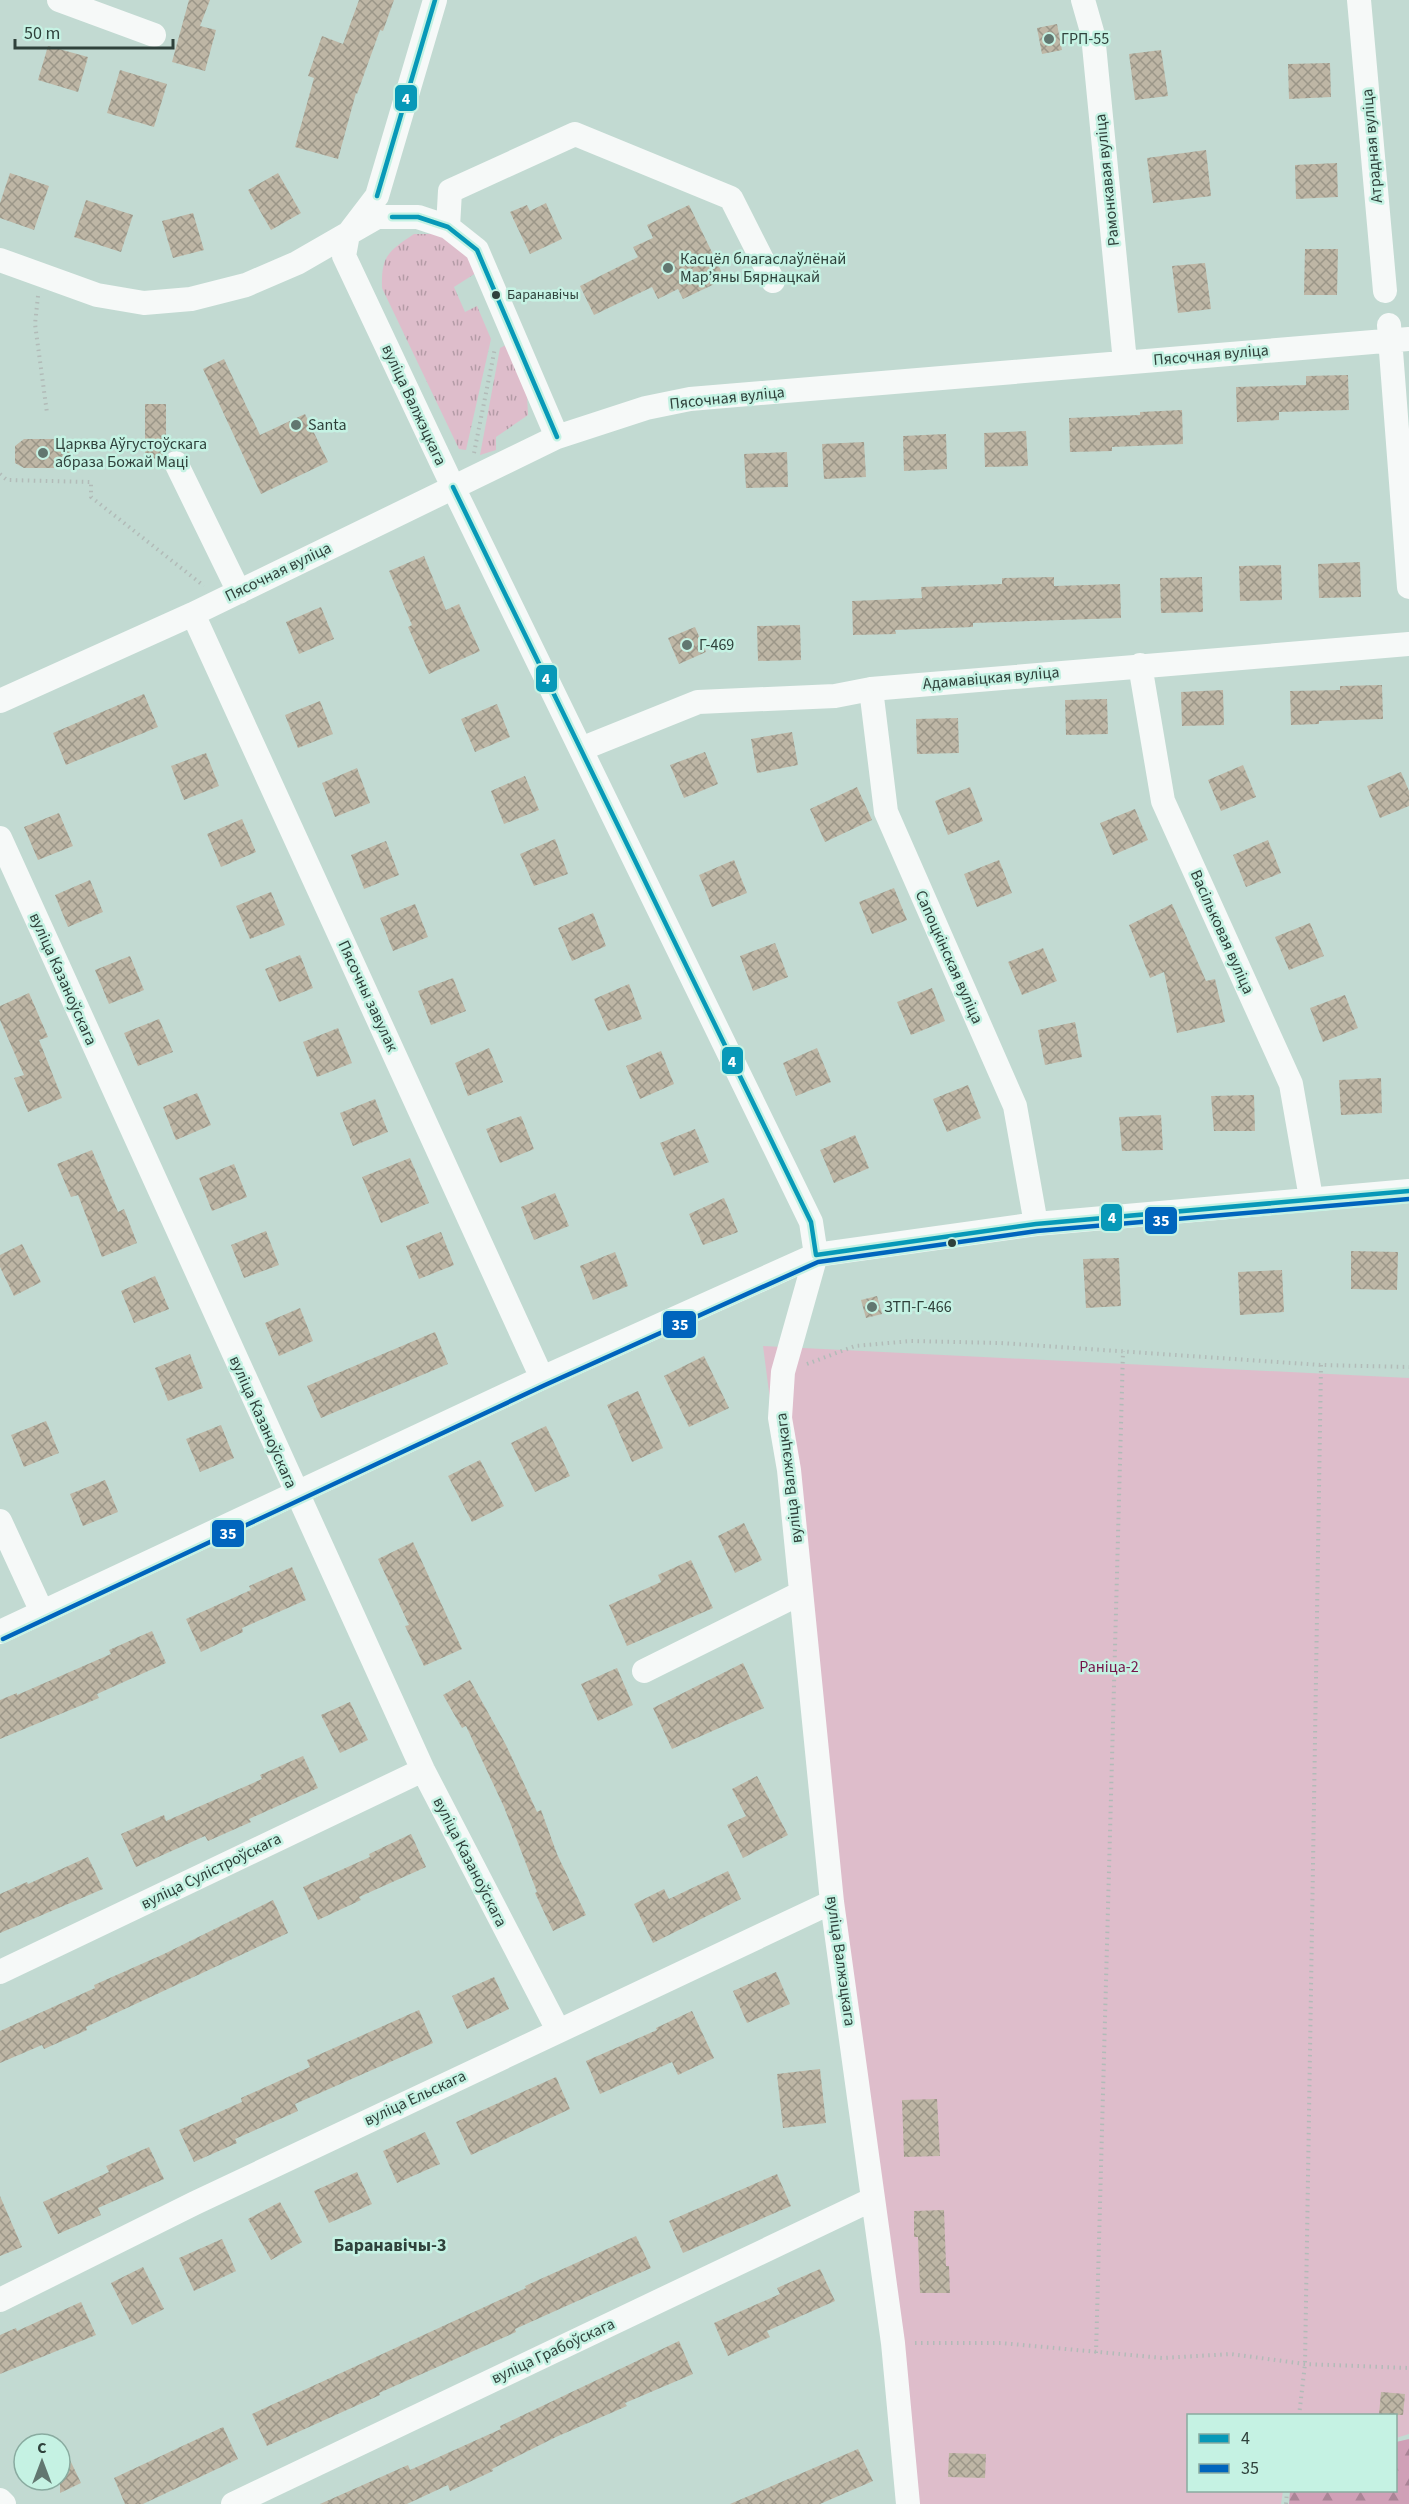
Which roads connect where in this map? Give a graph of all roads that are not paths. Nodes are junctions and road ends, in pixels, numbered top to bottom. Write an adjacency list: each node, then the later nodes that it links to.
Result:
1 (59, 0): 5 (street)
2 (435, 0): 6 (street)
3 (1083, 0): 14 (street, Рамонкавая вуліца)
4 (1359, 0): 12 (street, Атрадная вуліца)
5 (154, 35)
6 (377, 196): 7 (street); 9 (street)
7 (392, 217): 8 (street); 9 (street)
8 (448, 227): 11 (street); 15 (street)
9 (348, 234): 10 (street); 17 (street, вуліца Валжэцкага)
10 (0, 260)
11 (773, 281)
12 (1385, 291)
13 (1396, 335): 14 (street, Пясочная вуліца); 18 (street)
14 (1125, 362): 15 (street, Пясочная вуліца)
15 (557, 437): 17 (street, Пясочная вуліца)
16 (176, 463): 19 (street)
17 (461, 483): 19 (street, Пясочная вуліца); 25 (street, вуліца Валжэцкага)
18 (1409, 587)
19 (230, 596): 20 (street, Пясочная вуліца)
20 (193, 614): 24 (street, Пясочная вуліца); 31 (street, Пясочны завулак)
21 (1409, 644): 22 (street, Адамавіцкая вуліца)
22 (1140, 665): 23 (street, Адамавіцкая вуліца); 28 (street, Васільковая вуліца)
23 (871, 689): 25 (street, Адамавіцкая вуліца); 29 (street, Сапоцкінская вуліца)
24 (0, 701)
25 (581, 749): 30 (street, вуліца Валжэцкага)
26 (0, 838): 32 (street, вуліца Казаноўскага)
27 (1409, 1191): 28 (street)
28 (1311, 1198): 29 (street)
29 (1036, 1224): 30 (street)
30 (816, 1255): 31 (street); 34 (street, вуліца Валжэцкага)
31 (543, 1378): 32 (street)
32 (295, 1493): 35 (street); 38 (street, вуліца Казаноўскага)
33 (0, 1521): 35 (street)
34 (801, 1593): 37 (street); 39 (street, вуліца Валжэцкага)
35 (42, 1612): 36 (street)
36 (0, 1632)
37 (644, 1671)
38 (423, 1770): 40 (street, вуліца Сулістроўскага); 41 (street, вуліца Казаноўскага)
39 (832, 1902): 41 (street, вуліца Ельскага); 42 (street, вуліца Валжэцкага)
40 (0, 1972)
41 (558, 2030): 43 (street, вуліца Ельскага)
42 (873, 2199): 46 (street, вуліца Грабоўскага); 47 (street, вуліца Валжэцкага)
43 (0, 2300)
44 (0, 2500): 45 (street)
45 (4, 2504)
46 (233, 2504)
47 (908, 2504)

